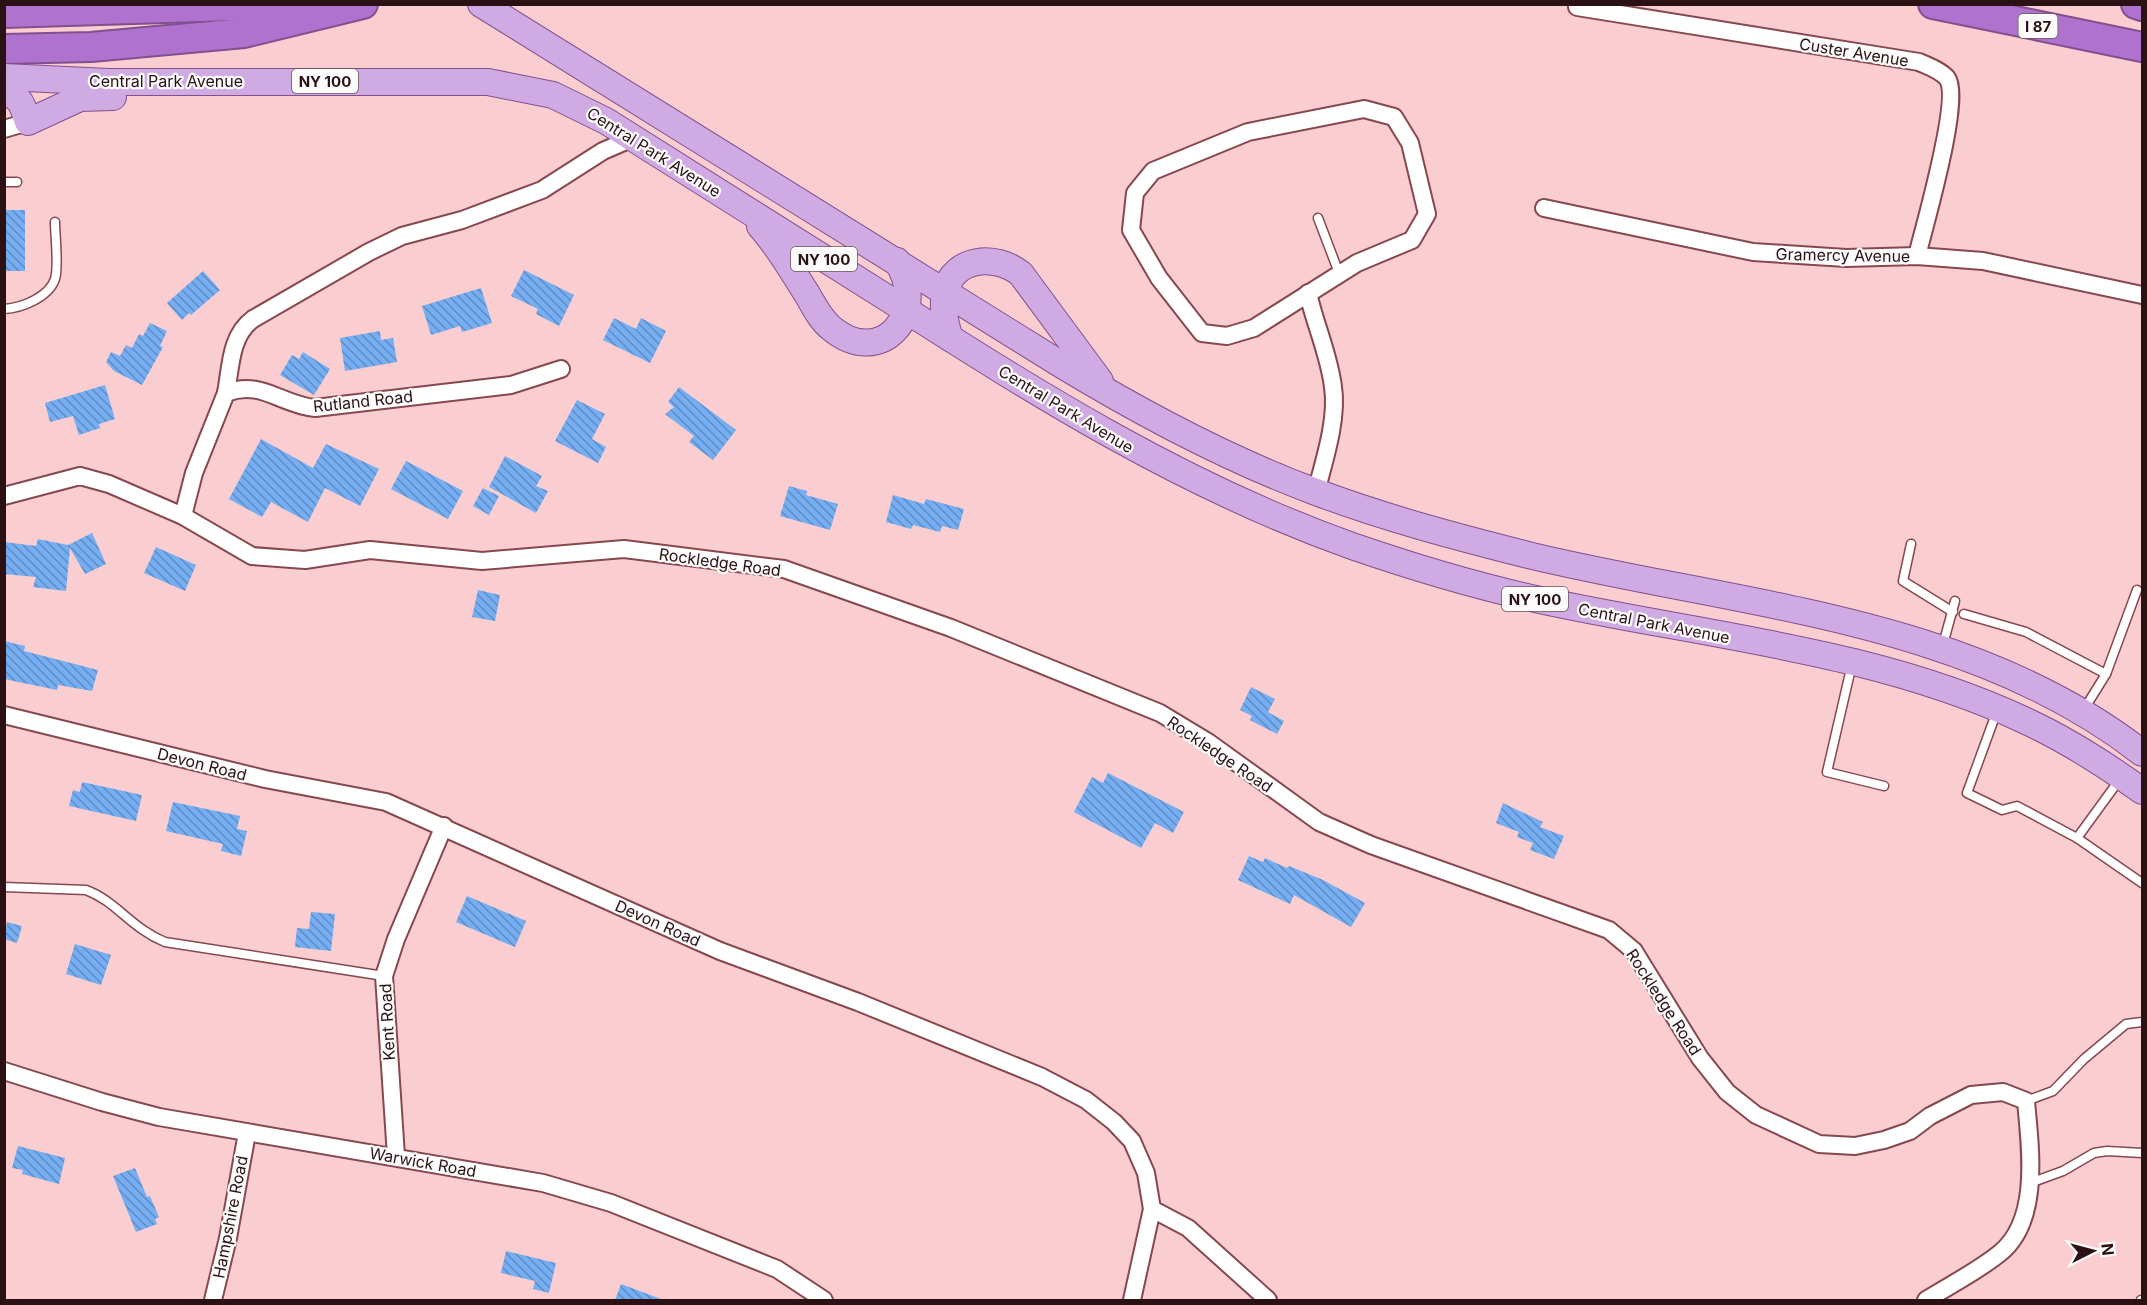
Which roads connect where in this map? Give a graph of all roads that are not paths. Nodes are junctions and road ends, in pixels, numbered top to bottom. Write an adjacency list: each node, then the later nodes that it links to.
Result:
1 (299, 4): 8 (highway)
2 (363, 4): 10 (highway)
3 (481, 4): 23 (main road, Central Park Avenue / NY 100)
4 (1933, 4): 9 (highway, I 87)
5 (2136, 4): 6 (highway)
6 (2142, 6)
7 (1577, 7): 22 (street, Custer Avenue)
8 (4, 13)
9 (2142, 47)
10 (4, 49)
11 (4, 77): 12 (main road, Central Park Avenue / NY 100)
12 (268, 81): 14 (main road); 15 (main road, Central Park Avenue / NY 100)
13 (4, 93): 14 (main road)
14 (16, 125)
15 (633, 138): 18 (main road, Central Park Avenue / NY 100); 32 (street)
16 (4, 182): 17 (lane)
17 (17, 182)
18 (741, 206): 29 (main road, Central Park Avenue / NY 100); 29 (main road)
19 (1544, 208): 22 (street, Gramercy Avenue)
20 (1318, 218): 24 (lane)
21 (55, 222): 28 (lane)
22 (1917, 256): 27 (street, Gramercy Avenue)
23 (897, 261): 25 (main road, Central Park Avenue / NY 100); 29 (main road)
24 (1339, 273): 26 (street); 26 (street)
25 (945, 291): 30 (main road); 33 (main road, Central Park Avenue / NY 100); 33 (main road)
26 (1308, 292): 34 (street)
27 (2142, 295)
28 (4, 309)
29 (907, 311): 30 (main road, Central Park Avenue / NY 100)
30 (950, 338): 43 (main road, Central Park Avenue / NY 100)
31 (561, 369): 32 (street, Rutland Road)
32 (226, 393): 36 (street)
33 (1112, 395): 34 (main road, Central Park Avenue / NY 100)
34 (1316, 492): 42 (main road, Central Park Avenue / NY 100)
35 (4, 496): 36 (street, Rockledge Road)
36 (183, 516): 61 (street, Rockledge Road)
37 (1911, 544): 40 (lane)
38 (2137, 591): 44 (lane)
39 (1955, 601): 40 (lane)
40 (1953, 612): 42 (lane)
41 (1964, 614): 44 (lane)
42 (1941, 651): 46 (main road, Central Park Avenue / NY 100)
43 (1852, 663): 45 (main road, Central Park Avenue / NY 100); 52 (lane)
44 (2106, 674): 46 (lane)
45 (1998, 708): 51 (main road, Central Park Avenue / NY 100); 55 (lane)
46 (2083, 711): 48 (main road, Central Park Avenue / NY 100)
47 (4, 715): 54 (street, Devon Road)
48 (2105, 724): 49 (main road); 50 (main road, Central Park Avenue / NY 100)
49 (2142, 742)
50 (2142, 753)
51 (2122, 777): 53 (main road, Central Park Avenue / NY 100); 55 (lane)
52 (1884, 786)
53 (2142, 791)
54 (444, 826): 58 (street, Kent Road); 66 (street, Devon Road)
55 (2077, 838): 56 (lane)
56 (2142, 883)
57 (4, 887): 58 (lane)
58 (384, 976): 64 (street, Kent Road)
59 (2142, 1022): 61 (lane)
60 (4, 1071): 62 (street, Warwick Road)
61 (2026, 1101): 65 (street)
62 (247, 1133): 64 (street, Warwick Road); 69 (street, Hampshire Road)
63 (2142, 1153): 65 (lane)
64 (396, 1156): 67 (street, Warwick Road)
65 (2030, 1183): 72 (street)
66 (1152, 1209): 68 (street); 71 (street, Devon Road)
67 (807, 1294): 70 (street, Warwick Road)
68 (1263, 1298)
69 (213, 1300)
70 (824, 1300)
71 (1132, 1300)
72 (1926, 1300)

